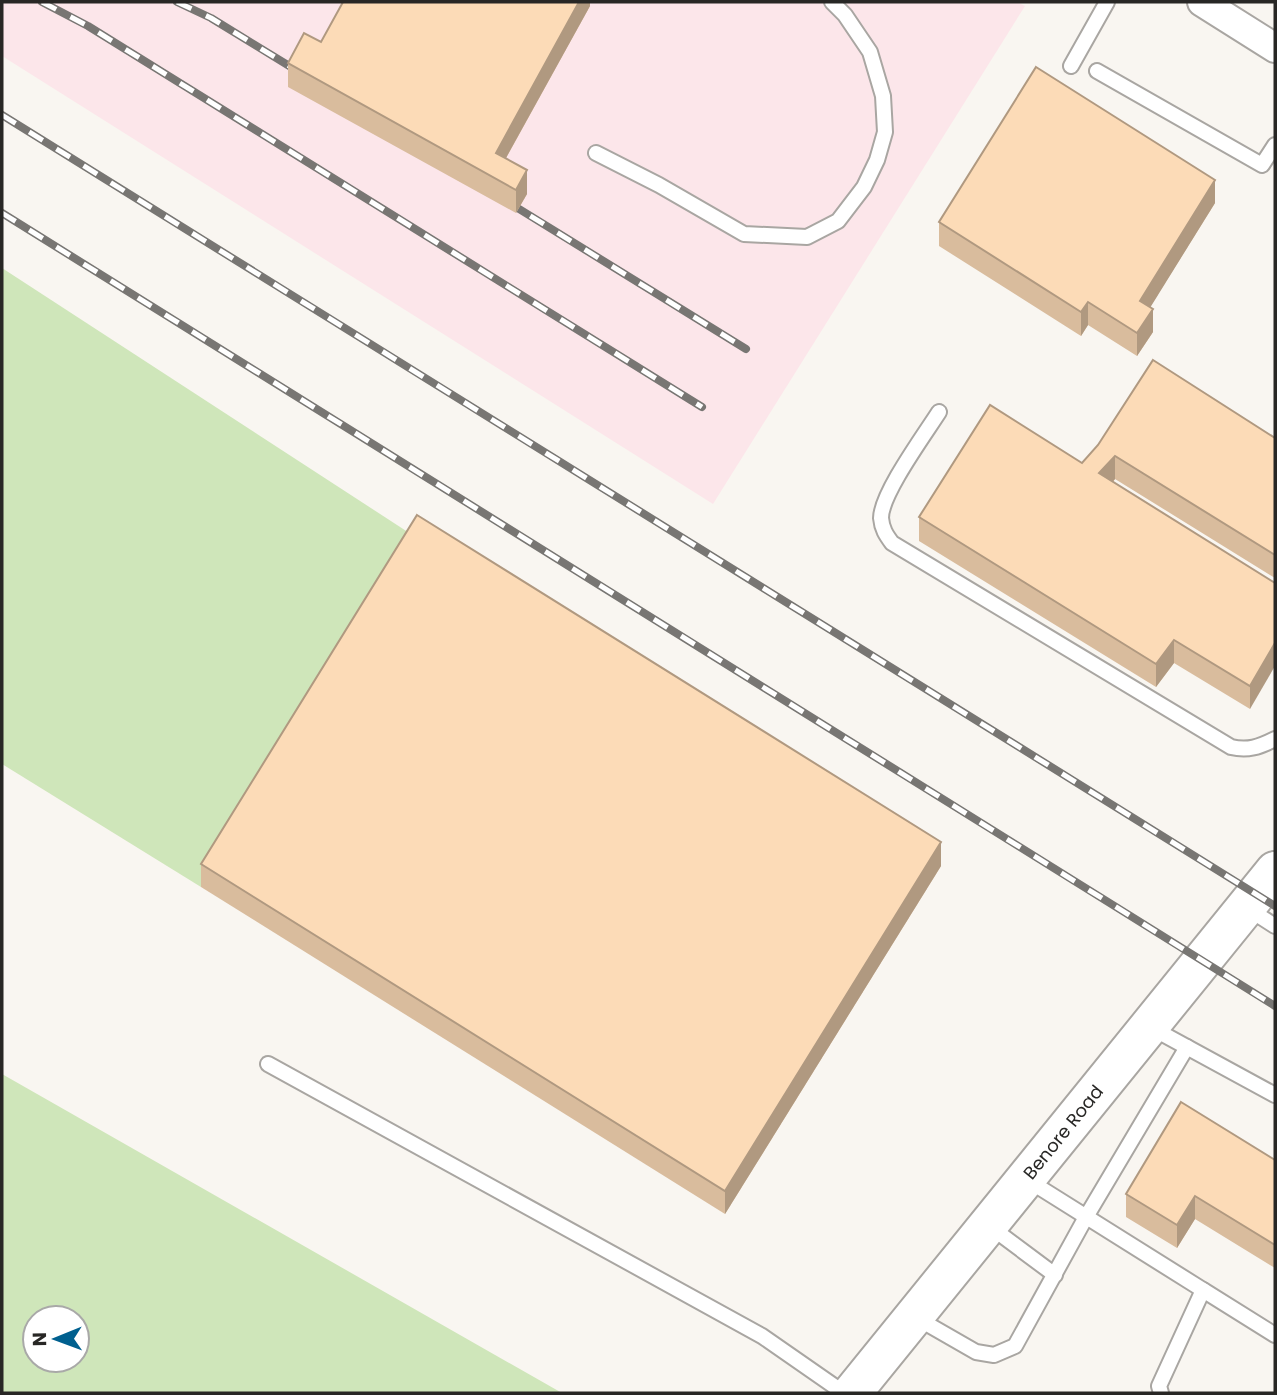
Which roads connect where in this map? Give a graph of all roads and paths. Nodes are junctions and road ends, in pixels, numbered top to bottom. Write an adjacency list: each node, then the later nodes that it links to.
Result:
1 (832, 2): 8 (lane)
2 (1107, 2): 5 (lane)
3 (1202, 2): 4 (street)
4 (1275, 48)
5 (1071, 66)
6 (1097, 71): 7 (lane)
7 (1275, 145)
8 (596, 153)
9 (939, 411): 10 (lane)
10 (1275, 739)
11 (1275, 871): 12 (street, Benore Road)
12 (1260, 916): 13 (street, Benore Road)
13 (1148, 1026): 14 (lane); 17 (street, Benore Road)
14 (1187, 1047): 16 (lane); 18 (lane)
15 (268, 1064): 24 (lane)
16 (1275, 1095)
17 (1026, 1179): 18 (lane); 19 (street, Benore Road)
18 (1086, 1217): 20 (lane); 21 (lane)
19 (988, 1225): 20 (lane); 22 (street, Benore Road)
20 (1055, 1275): 22 (lane)
21 (1203, 1290): 23 (lane); 26 (lane)
22 (914, 1316): 25 (street, Benore Road)
23 (1275, 1335)
24 (844, 1393)
25 (852, 1393)
26 (1161, 1393)

